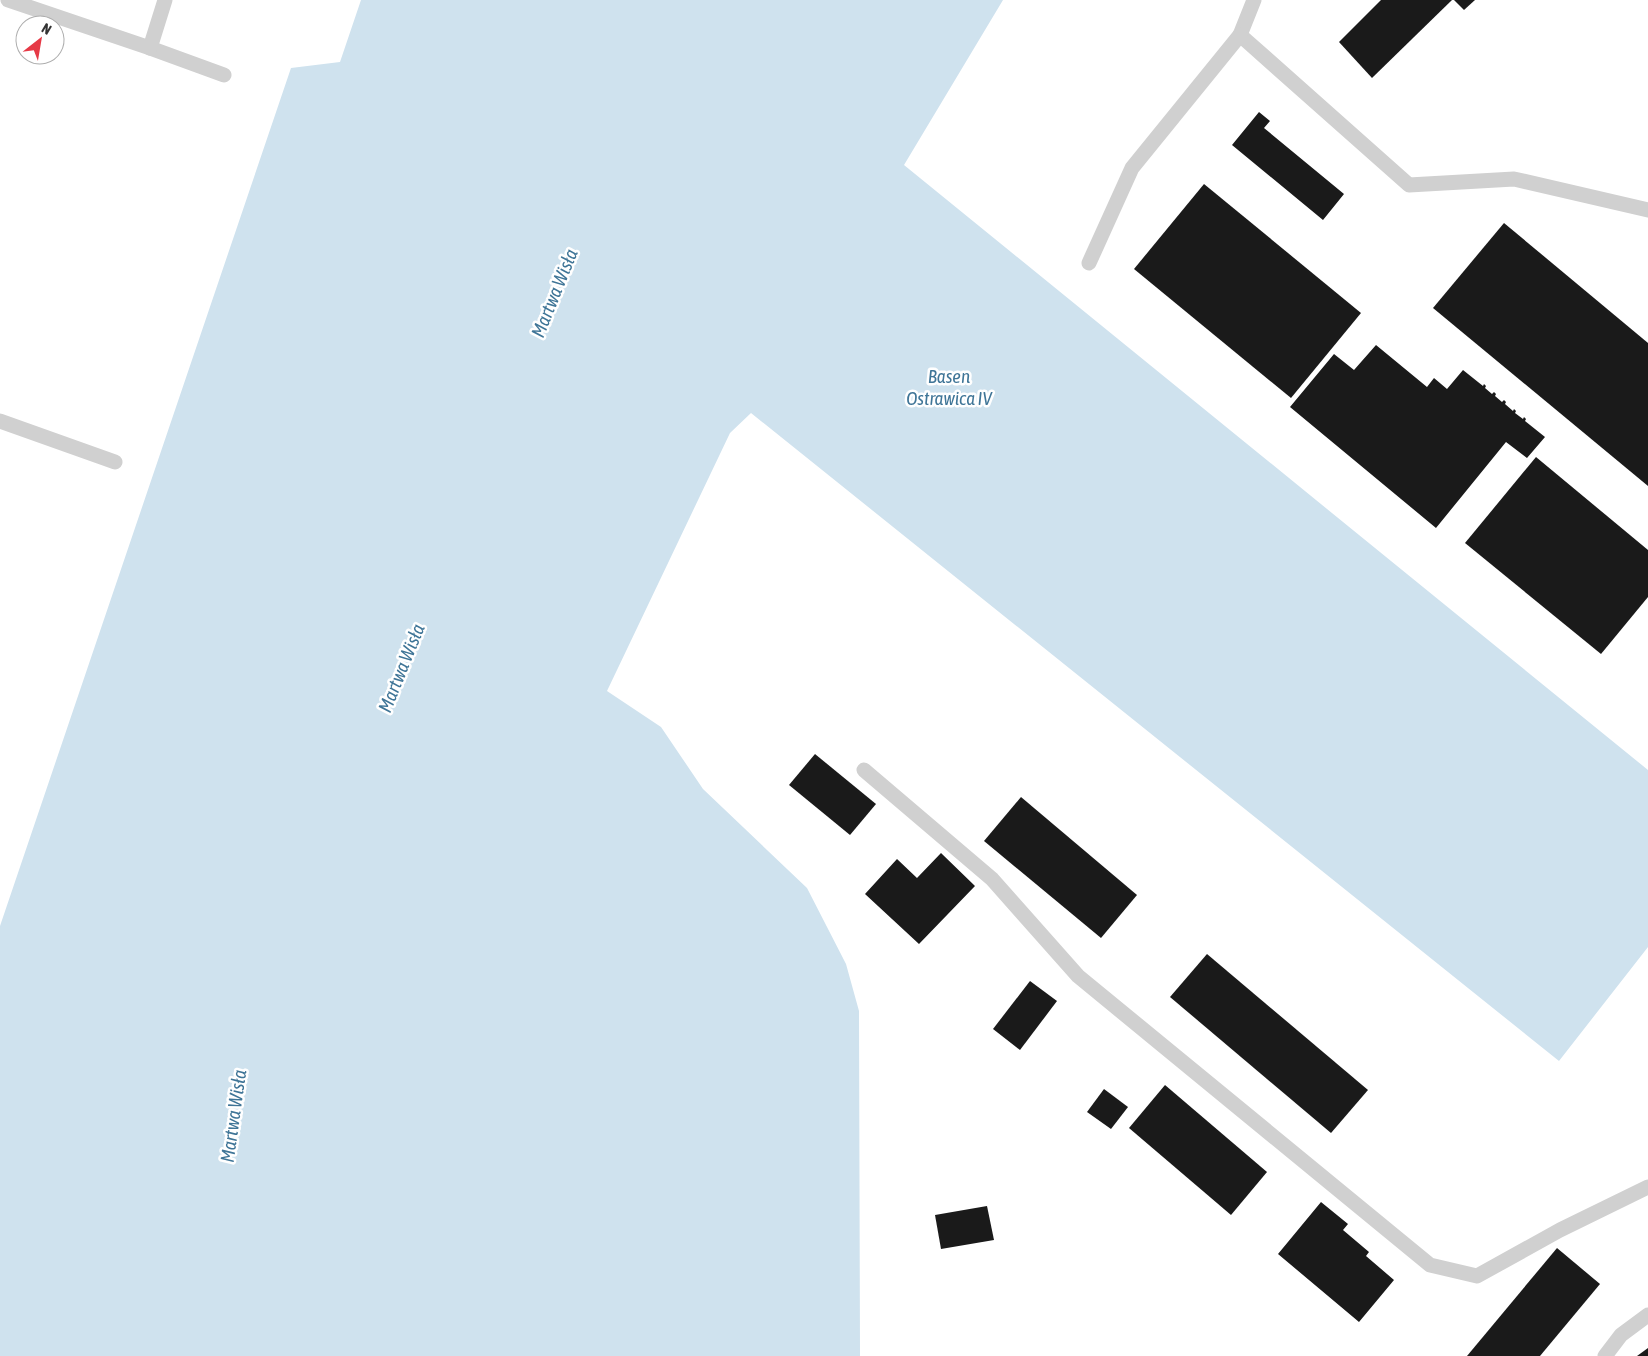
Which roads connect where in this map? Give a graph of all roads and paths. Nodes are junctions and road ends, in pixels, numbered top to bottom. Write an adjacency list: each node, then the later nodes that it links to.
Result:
1 (8, 0): 5 (lane)
2 (166, 0): 5 (lane)
3 (1254, 0): 4 (lane)
4 (1240, 35): 7 (lane); 8 (lane)
5 (150, 48): 6 (lane)
6 (224, 74)
7 (1648, 210)
8 (1089, 263)
9 (0, 421): 10 (lane)
10 (115, 462)
11 (864, 770): 12 (lane)
12 (1648, 1187)
13 (1648, 1315): 14 (lane)
14 (1604, 1356)

